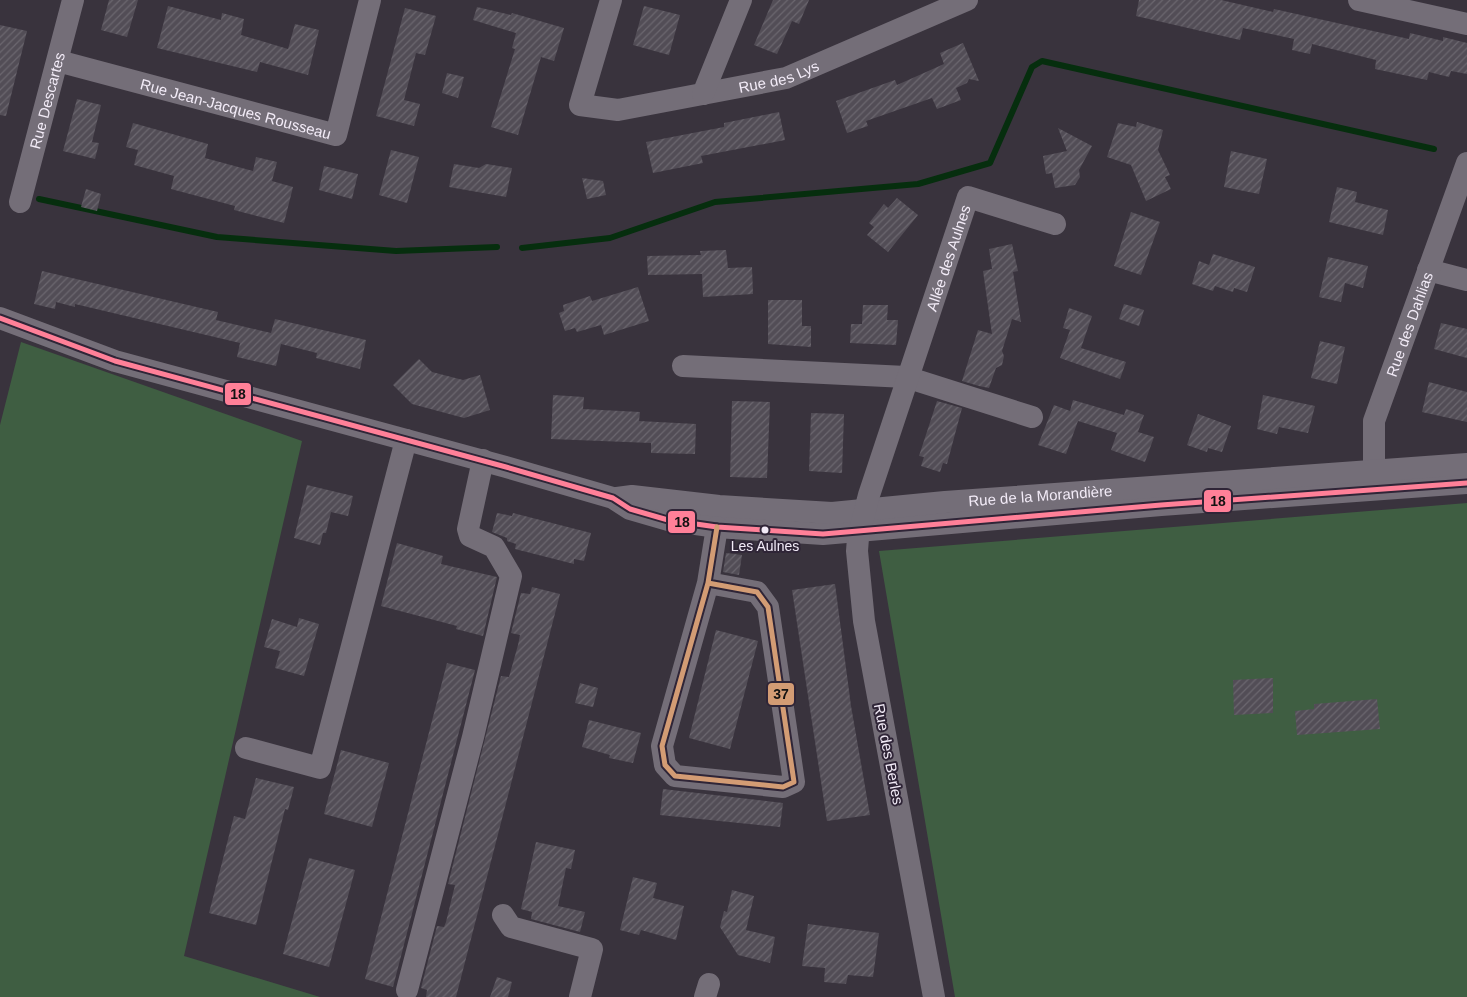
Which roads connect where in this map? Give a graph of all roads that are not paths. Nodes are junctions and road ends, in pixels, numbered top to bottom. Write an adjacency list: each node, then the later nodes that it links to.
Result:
1 (74, 0): 8 (street, Rue Descartes)
2 (370, 0): 8 (street, Rue Jean-Jacques Rousseau)
3 (611, 0): 9 (street, Rue des Lys)
4 (741, 0): 9 (street)
5 (967, 0): 9 (street, Rue des Lys)
6 (1359, 0): 7 (street)
7 (1467, 24)
8 (58, 61): 11 (street, Rue Descartes)
9 (703, 94)
10 (1467, 163): 13 (street, Rue des Dahlias)
11 (20, 202)
12 (1055, 224): 17 (street, Allée des Aulnes)
13 (1428, 270): 14 (street); 22 (street, Rue des Dahlias)
14 (1467, 280)
15 (0, 318): 19 (street, Rue de la Morandière)
16 (683, 366): 17 (street)
17 (906, 377): 18 (street); 25 (street, Allée des Aulnes)
18 (1032, 417)
19 (406, 440): 20 (street, Rue de la Morandière); 28 (street)
20 (483, 460): 24 (street, Rue de la Morandière); 30 (street)
21 (1467, 464): 22 (street, Rue de la Morandière)
22 (1373, 480): 23 (street, Rue de la Morandière); 25 (street, Rue de la Morandière)
23 (1467, 483)
24 (613, 498): 25 (street, Rue de la Morandière); 26 (street, Rue de la Morandière)
25 (862, 520): 26 (street, Rue de la Morandière); 32 (street, Rue des Berles)
26 (717, 527): 27 (street)
27 (708, 583): 27 (street)
28 (246, 748)
29 (503, 915): 31 (street)
30 (407, 990)
31 (580, 997)
32 (934, 997)

